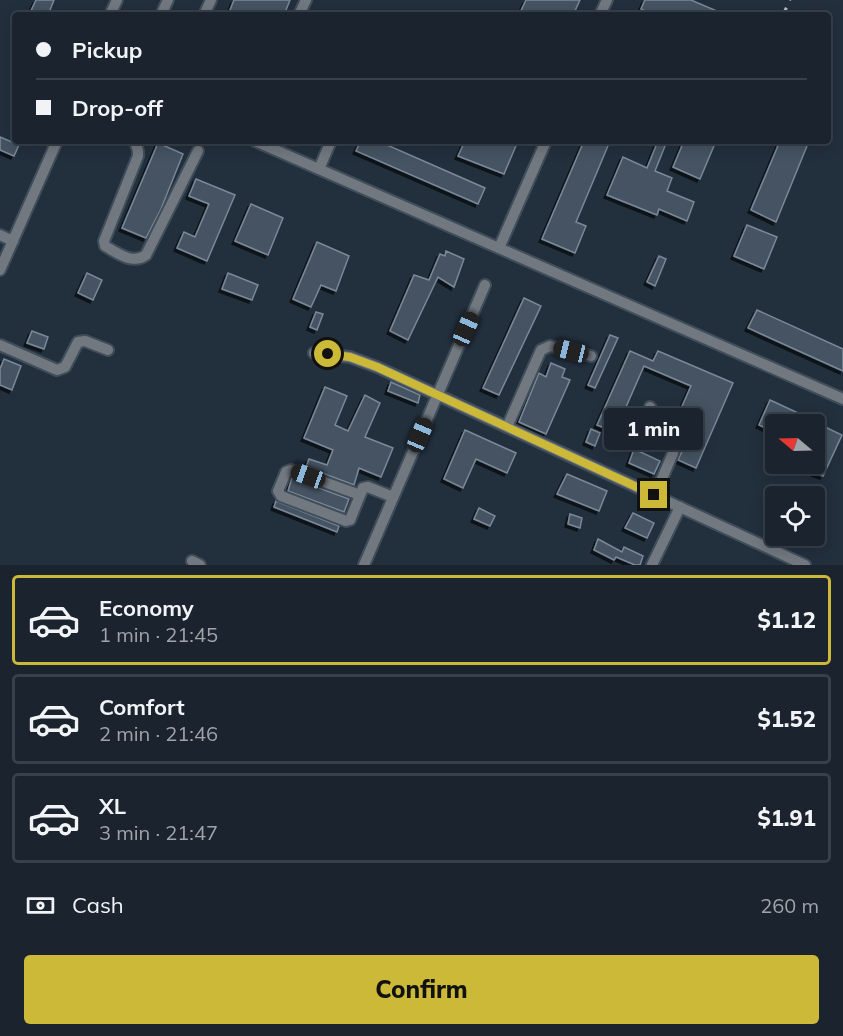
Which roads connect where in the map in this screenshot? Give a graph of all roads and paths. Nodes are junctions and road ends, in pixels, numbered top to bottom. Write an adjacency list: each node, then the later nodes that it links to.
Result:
1 (56, 144): 9 (street)
2 (136, 144): 6 (street)
3 (262, 144): 7 (street)
4 (330, 144): 7 (street)
5 (545, 144): 10 (street)
6 (198, 151)
7 (319, 169): 10 (street)
8 (0, 235): 9 (street)
9 (13, 241): 11 (street)
10 (499, 248): 18 (street)
11 (0, 270)
12 (486, 285): 17 (street)
13 (0, 345): 14 (street)
14 (108, 350)
15 (314, 353): 17 (street)
16 (591, 356): 20 (street)
17 (437, 394): 20 (street); 23 (street)
18 (843, 399)
19 (650, 407): 22 (street)
20 (507, 426): 22 (street)
21 (360, 495): 21 (street); 23 (street)
22 (654, 495): 24 (street)
23 (393, 497): 25 (street)
24 (680, 507): 26 (street); 27 (street)
25 (364, 565)
26 (652, 565)
27 (805, 565)

